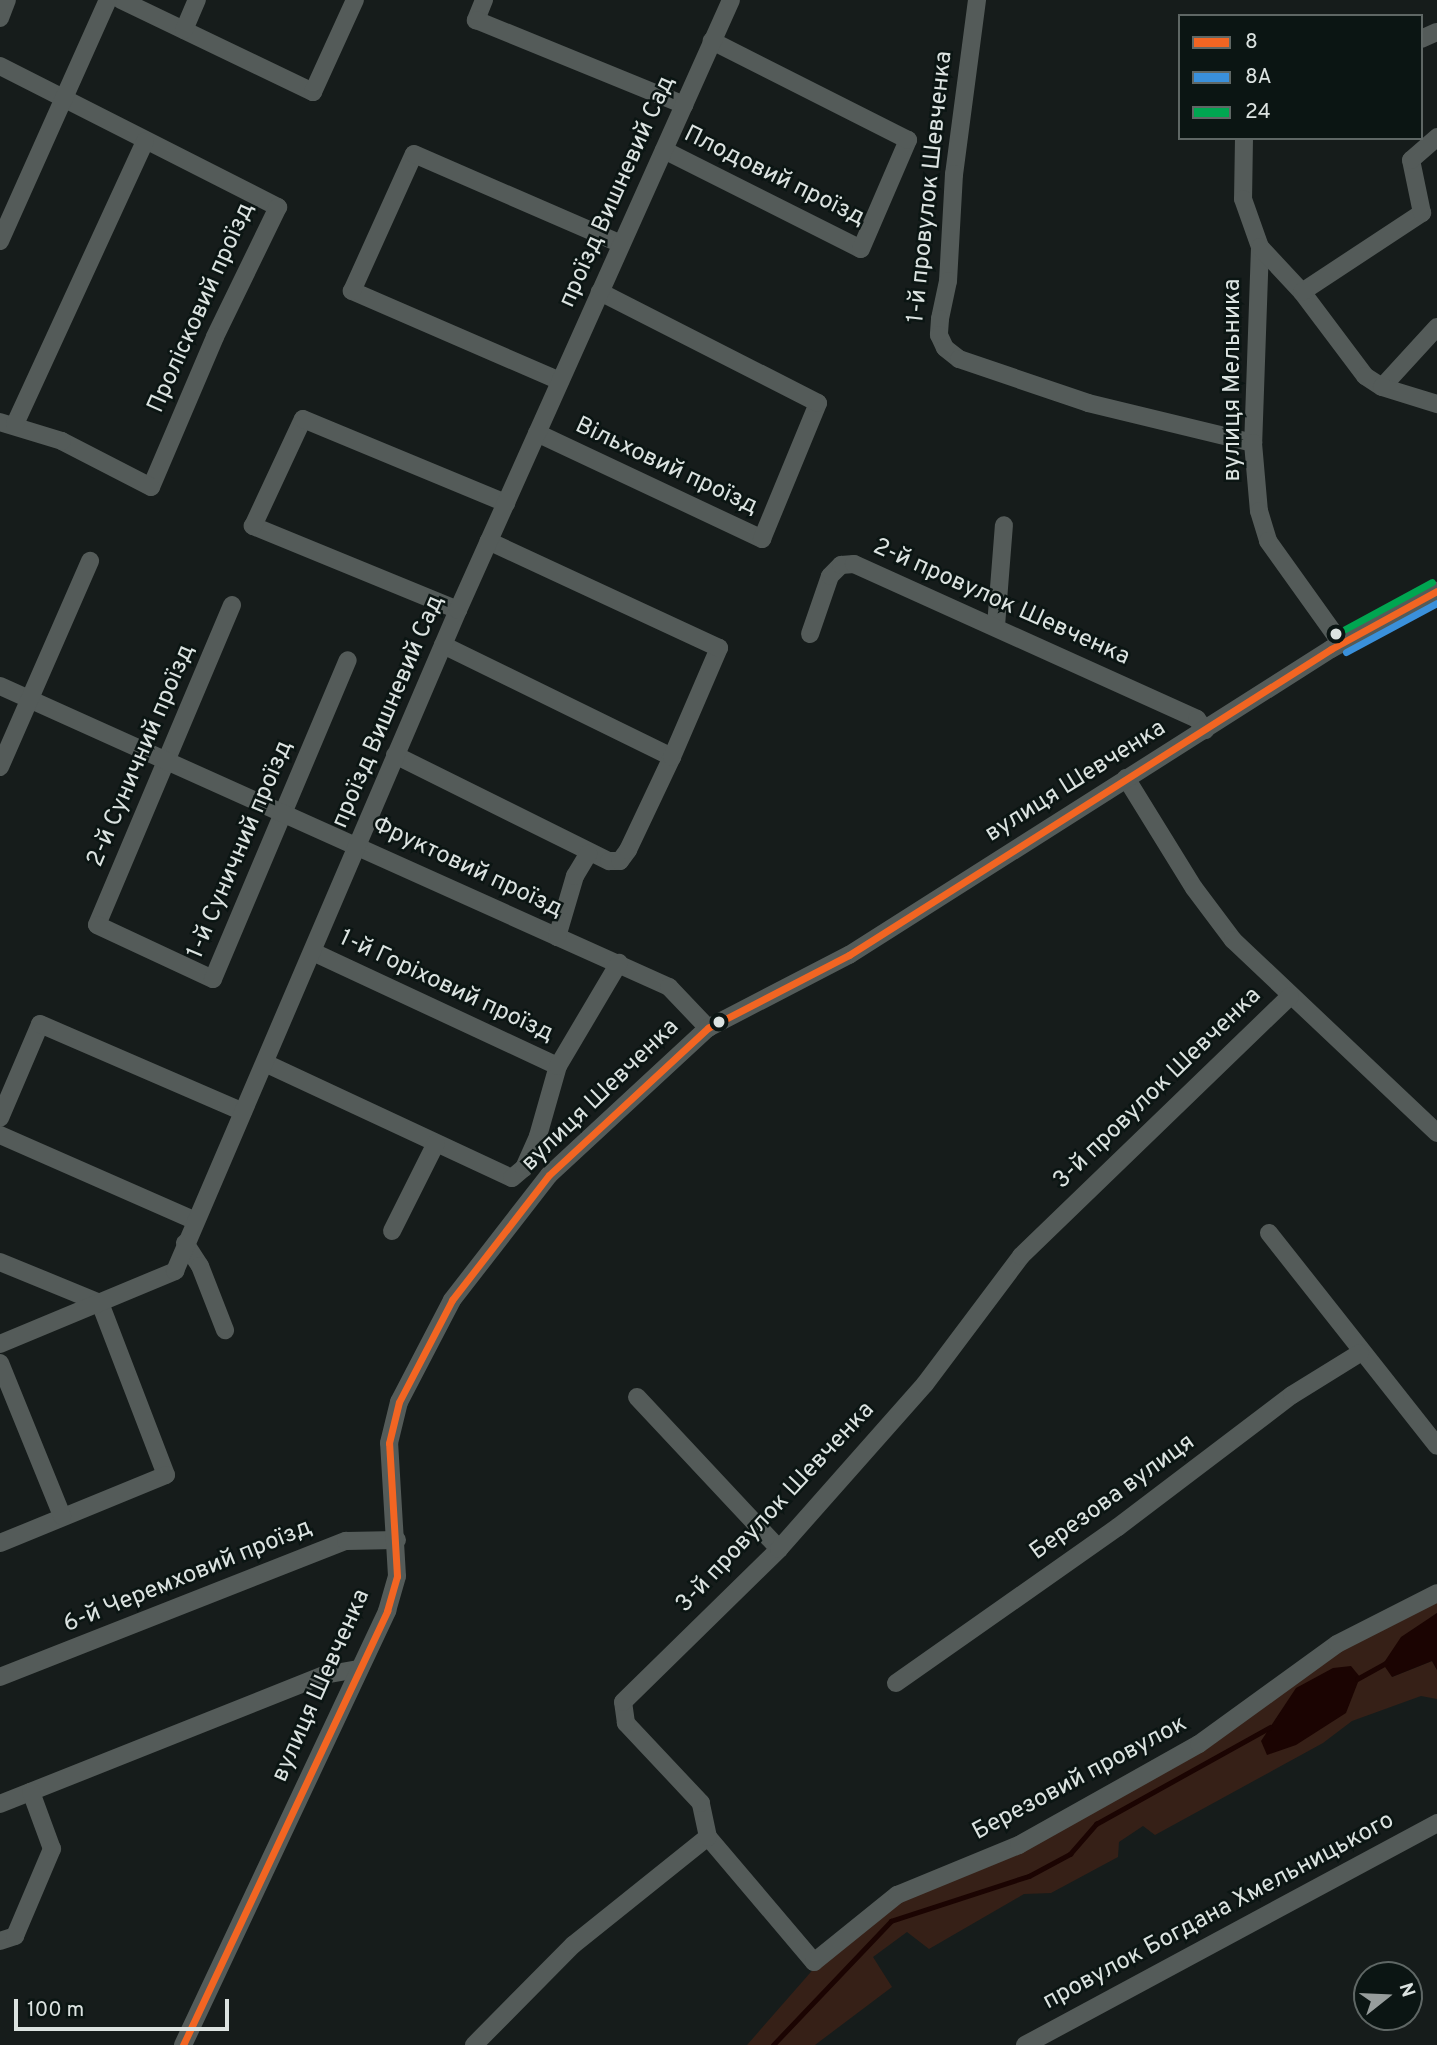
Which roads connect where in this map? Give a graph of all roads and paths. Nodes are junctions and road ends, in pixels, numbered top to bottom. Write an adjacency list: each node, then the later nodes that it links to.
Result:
1 (7, 0): 9 (street)
2 (108, 0): 13 (street)
3 (121, 0): 10 (street)
4 (197, 0): 10 (street)
5 (355, 0): 10 (street)
6 (484, 0): 14 (street)
7 (730, 0): 11 (street, проїзд Вишневий Сад)
8 (977, 0): 30 (street, 1-й провулок Шевченка)
9 (0, 18)
10 (184, 30)
11 (712, 41): 14 (street, проїзд Вишневий Сад); 18 (street, Плодовий проїзд)
12 (0, 66): 13 (street, Пролісковий проїзд)
13 (64, 101): 17 (street, Пролісковий проїзд); 19 (street)
14 (684, 105): 18 (street, проїзд Вишневий Сад)
15 (1437, 137): 23 (street)
16 (1244, 140): 21 (street, вулиця Мельника)
17 (145, 141): 28 (street); 28 (street, Пролісковий проїзд)
18 (664, 150): 20 (street, проїзд Вишневий Сад)
19 (0, 241)
20 (621, 244): 22 (street, проїзд Вишневий Сад); 25 (street)
21 (1260, 247): 23 (street); 30 (street, вулиця Мельника)
22 (600, 292): 25 (street, проїзд Вишневий Сад); 29 (street, Вільховий проїзд)
23 (1302, 292): 26 (street)
24 (1437, 327): 26 (street)
25 (560, 382): 29 (street, проїзд Вишневий Сад)
26 (1382, 387): 27 (street)
27 (1437, 404)
28 (8, 423)
29 (537, 433): 31 (street, проїзд Вишневий Сад)
30 (1253, 443): 40 (street, вулиця Мельника)
31 (506, 503): 33 (street, проїзд Вишневий Сад); 37 (street)
32 (1004, 525): 38 (street)
33 (489, 541): 37 (street, проїзд Вишневий Сад); 47 (street)
34 (90, 561): 44 (street)
35 (1437, 591): 40 (street, вулиця Шевченка)
36 (232, 605): 48 (street, 2-й Суничний проїзд)
37 (458, 610): 41 (street, проїзд Вишневий Сад)
38 (996, 626): 39 (street, 2-й провулок Шевченка); 45 (street, 2-й провулок Шевченка)
39 (810, 634)
40 (1341, 643): 45 (street, вулиця Шевченка)
41 (443, 645): 46 (street, проїзд Вишневий Сад); 47 (street)
42 (348, 660): 51 (street, 1-й Суничний проїзд)
43 (0, 686): 44 (street, Фруктовий проїзд)
44 (31, 700): 48 (street, Фруктовий проїзд); 49 (street)
45 (1205, 730): 50 (street, вулиця Шевченка)
46 (395, 755): 52 (street, проїзд Вишневий Сад); 53 (street)
47 (672, 757): 53 (street)
48 (169, 761): 51 (street, Фруктовий проїзд); 54 (street, 2-й Суничний проїзд)
49 (0, 767)
50 (1126, 778): 58 (street); 59 (street, вулиця Шевченка)
51 (283, 812): 52 (street, Фруктовий проїзд); 54 (street, 1-й Суничний проїзд)
52 (360, 844): 55 (street, Фруктовий проїзд); 56 (street, проїзд Вишневий Сад)
53 (588, 854): 55 (street)
54 (97, 925)
55 (557, 937): 57 (street, Фруктовий проїзд)
56 (313, 952): 60 (street, проїзд Вишневий Сад); 61 (street, 1-й Горіховий проїзд)
57 (619, 963): 59 (street, Фруктовий проїзд); 61 (street)
58 (1290, 996): 64 (street); 82 (street, 3-й провулок Шевченка)
59 (708, 1028): 80 (street, вулиця Шевченка)
60 (265, 1063): 62 (street, проїзд Вишневий Сад); 66 (street)
61 (558, 1066): 66 (street)
62 (243, 1112): 63 (street); 67 (street, проїзд Вишневий Сад)
63 (0, 1118)
64 (1437, 1133)
65 (0, 1135): 67 (street)
66 (436, 1143): 68 (street)
67 (194, 1220): 70 (street, проїзд Вишневий Сад)
68 (392, 1231)
69 (1269, 1233): 75 (street)
70 (185, 1243): 72 (street, проїзд Вишневий Сад); 73 (street)
71 (0, 1262): 72 (street)
72 (100, 1303): 74 (street, проїзд Вишневий Сад); 79 (street)
73 (225, 1330)
74 (0, 1344)
75 (1360, 1353): 78 (street); 86 (street, Березова вулиця)
76 (0, 1363): 79 (street)
77 (637, 1397): 82 (street)
78 (1437, 1446)
79 (62, 1516): 81 (street)
80 (397, 1540): 84 (street, вулиця Шевченка); 85 (street, 6-й Черемховий проїзд)
81 (0, 1543)
82 (779, 1549): 90 (street, 3-й провулок Шевченка)
83 (1437, 1593): 90 (street, Березовий провулок)
84 (359, 1669): 87 (street); 92 (street, вулиця Шевченка)
85 (0, 1677)
86 (896, 1683)
87 (30, 1792): 88 (street); 91 (street)
88 (0, 1804)
89 (1437, 1822): 94 (street, провулок Богдана Хмельницького)
90 (708, 1837): 93 (street)
91 (0, 1941)
92 (183, 2045)
93 (474, 2045)
94 (1025, 2045)

